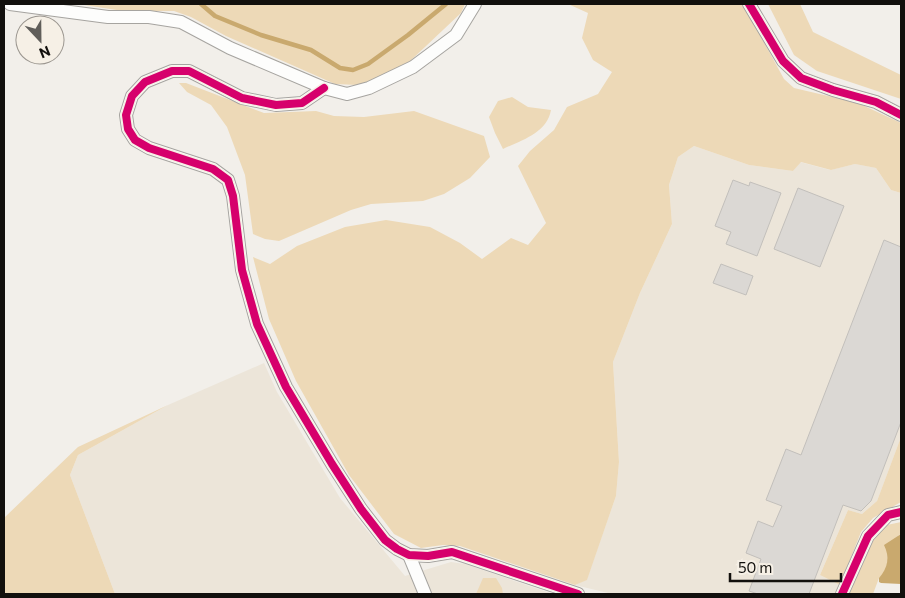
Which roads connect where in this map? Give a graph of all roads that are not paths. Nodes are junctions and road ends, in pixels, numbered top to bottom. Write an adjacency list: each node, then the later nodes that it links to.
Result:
1 (10, 4): 4 (street)
2 (475, 4): 4 (street)
3 (749, 4): 5 (street)
4 (324, 88): 7 (street)
5 (901, 115)
6 (901, 512): 10 (street)
7 (409, 555): 8 (street); 9 (street)
8 (426, 594)
9 (578, 594)
10 (842, 594)

